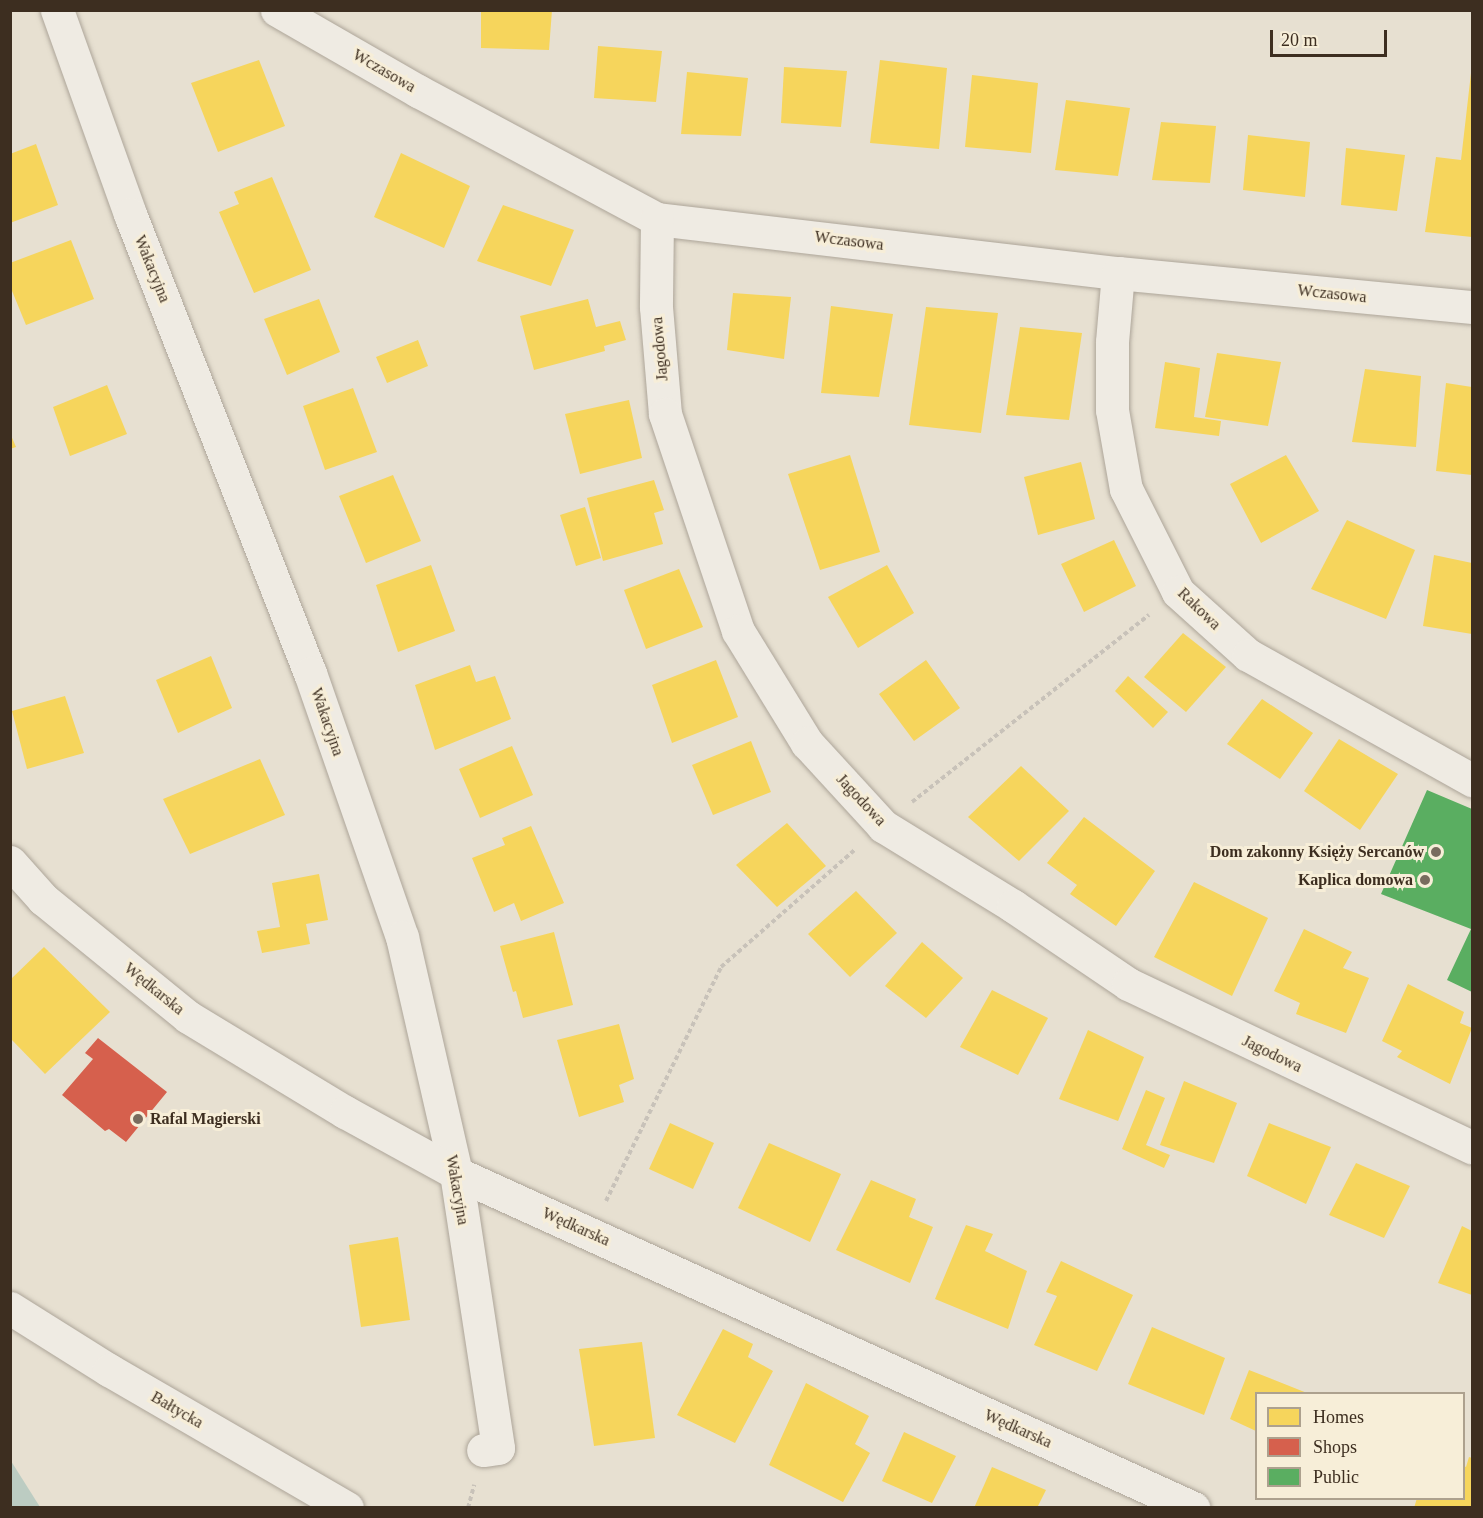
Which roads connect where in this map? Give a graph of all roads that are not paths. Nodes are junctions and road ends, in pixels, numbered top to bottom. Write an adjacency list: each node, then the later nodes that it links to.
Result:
1 (57, 10): 9 (street, Wakacyjna)
2 (277, 10): 3 (street, Wczasowa)
3 (657, 219): 4 (street, Wczasowa); 8 (street, Jagodowa)
4 (1118, 273): 5 (street, Wczasowa); 6 (street, Rakowa)
5 (1473, 307)
6 (1473, 780)
7 (10, 862): 9 (street, Wędkarska)
8 (1473, 1147)
9 (456, 1173): 11 (street, Wakacyjna); 13 (street, Wędkarska)
10 (10, 1308): 12 (street, Bałtycka)
11 (483, 1450)
12 (346, 1508)
13 (1192, 1508)

